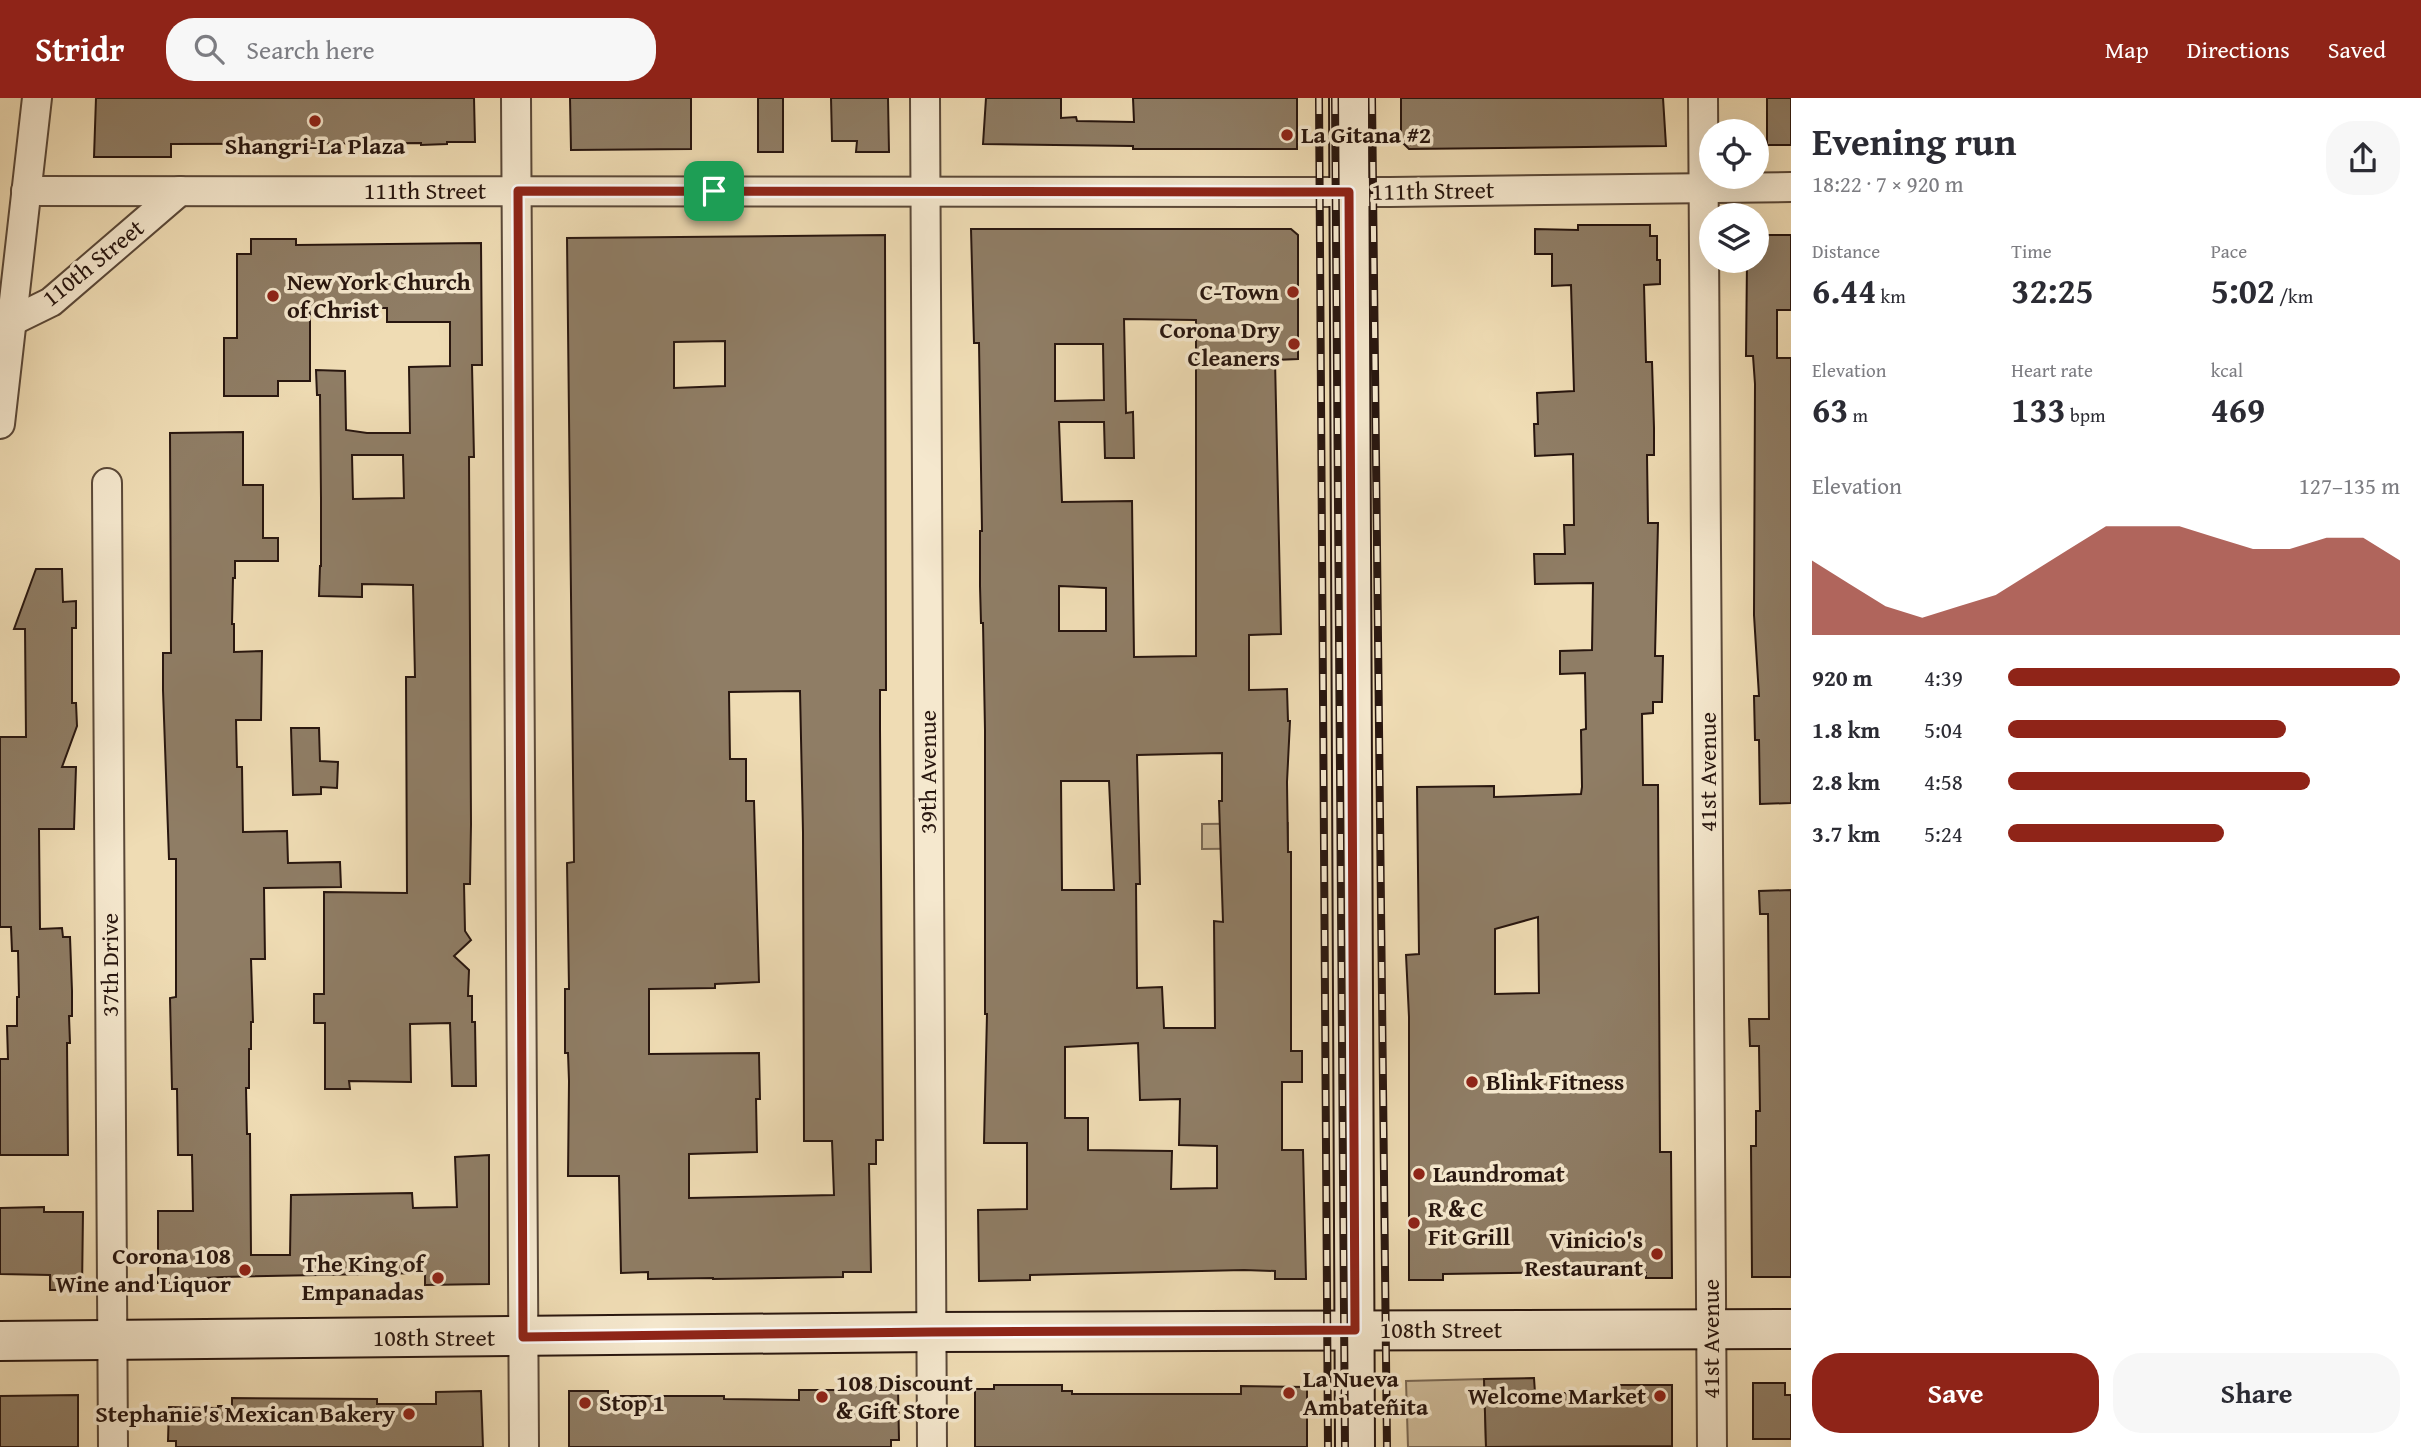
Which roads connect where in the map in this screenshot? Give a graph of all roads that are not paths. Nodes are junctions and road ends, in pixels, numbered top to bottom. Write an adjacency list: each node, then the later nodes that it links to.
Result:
1 (37, 98): 11 (street)
2 (516, 98): 13 (street)
3 (925, 98): 14 (street, 39th Avenue)
4 (1349, 98): 15 (main road)
5 (1703, 98): 6 (street, 41st Avenue)
6 (1703, 119)
7 (1769, 187): 8 (street, 111th Street)
8 (1791, 187)
9 (1699, 188): 15 (street, 111th Street)
10 (1703, 189): 21 (street, 41st Avenue)
11 (26, 191): 12 (street, 111th Street); 16 (street)
12 (180, 191): 13 (street, 111th Street); 16 (street, 110th Street)
13 (518, 191): 14 (street, 111th Street); 23 (street)
14 (925, 191): 15 (street, 111th Street); 22 (street, 39th Avenue)
15 (1349, 192): 20 (main road)
16 (6, 324): 17 (street)
17 (0, 424)
18 (107, 483): 24 (street, 37th Drive)
19 (1791, 1329): 21 (main road, 108th Street)
20 (1355, 1330): 21 (main road, 108th Street); 22 (main road, 108th Street); 29 (main road)
21 (1711, 1330): 30 (street, 41st Avenue)
22 (932, 1332): 23 (main road, 108th Street); 28 (street, 39th Avenue)
23 (523, 1337): 24 (main road, 108th Street); 27 (street)
24 (113, 1339): 25 (main road, 108th Street); 26 (street, 37th Drive)
25 (0, 1341)
26 (113, 1447)
27 (524, 1447)
28 (932, 1447)
29 (1355, 1447)
30 (1712, 1447)

